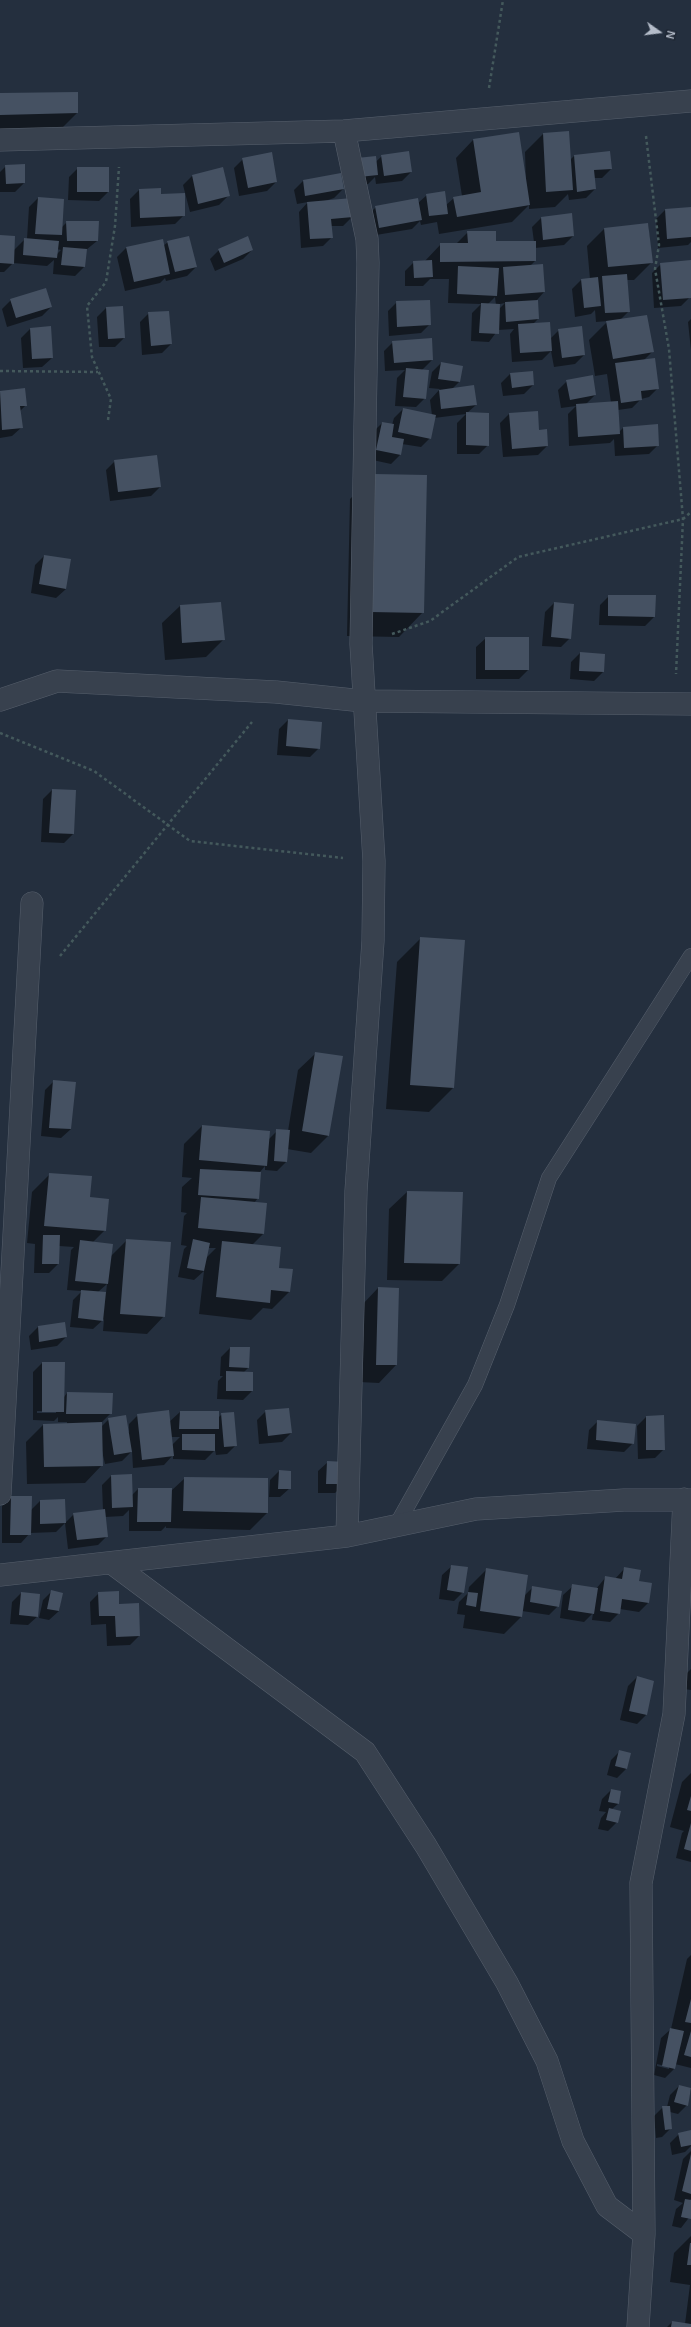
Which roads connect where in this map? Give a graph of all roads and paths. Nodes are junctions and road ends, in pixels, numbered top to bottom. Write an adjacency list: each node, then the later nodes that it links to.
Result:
1 (503, 0): 4 (path)
2 (691, 102): 3 (street)
3 (643, 105): 4 (street); 12 (path)
4 (485, 119): 5 (street)
5 (344, 131): 6 (street); 13 (street)
6 (122, 137): 7 (street); 9 (path)
7 (0, 140)
8 (0, 371): 9 (path)
9 (98, 372): 10 (path)
10 (108, 420)
11 (691, 512): 12 (path)
12 (683, 519): 13 (path); 17 (path)
13 (361, 644): 16 (street)
14 (276, 692): 15 (street); 16 (street); 19 (path)
15 (0, 700)
16 (363, 702): 17 (street); 20 (street)
17 (683, 704)
18 (0, 733): 19 (path)
19 (169, 826): 20 (path); 23 (path)
20 (374, 862): 27 (street)
21 (32, 902): 24 (street)
22 (691, 956): 26 (lane)
23 (57, 960)
24 (0, 1494)
25 (687, 1500): 26 (street); 30 (street)
26 (396, 1526): 27 (street)
27 (347, 1536): 28 (street)
28 (113, 1564): 29 (street); 30 (street)
29 (0, 1575)
30 (644, 2234): 31 (street)
31 (638, 2327)

